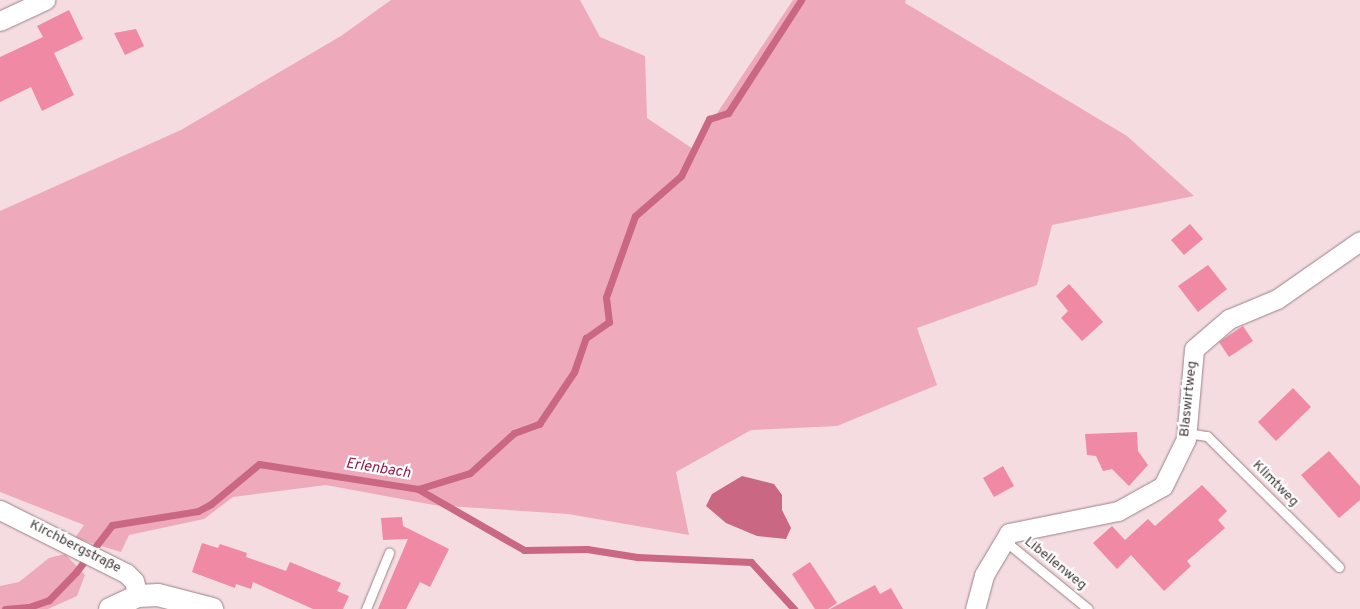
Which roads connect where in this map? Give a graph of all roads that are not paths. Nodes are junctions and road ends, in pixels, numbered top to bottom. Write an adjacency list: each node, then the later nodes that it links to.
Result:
1 (45, 0): 2 (street)
2 (0, 21)
3 (1360, 241): 4 (street, Blaswirtweg)
4 (1187, 433): 6 (street, Blaswirtweg); 8 (lane, Klimtweg)
5 (0, 510): 9 (street, Kirchbergstraße)
6 (1005, 541): 13 (street); 14 (lane, Libellenweg)
7 (389, 554): 12 (lane)
8 (1339, 567)
9 (138, 602): 10 (street); 11 (street)
10 (110, 609)
11 (212, 609)
12 (366, 609)
13 (974, 609)
14 (1088, 609)

